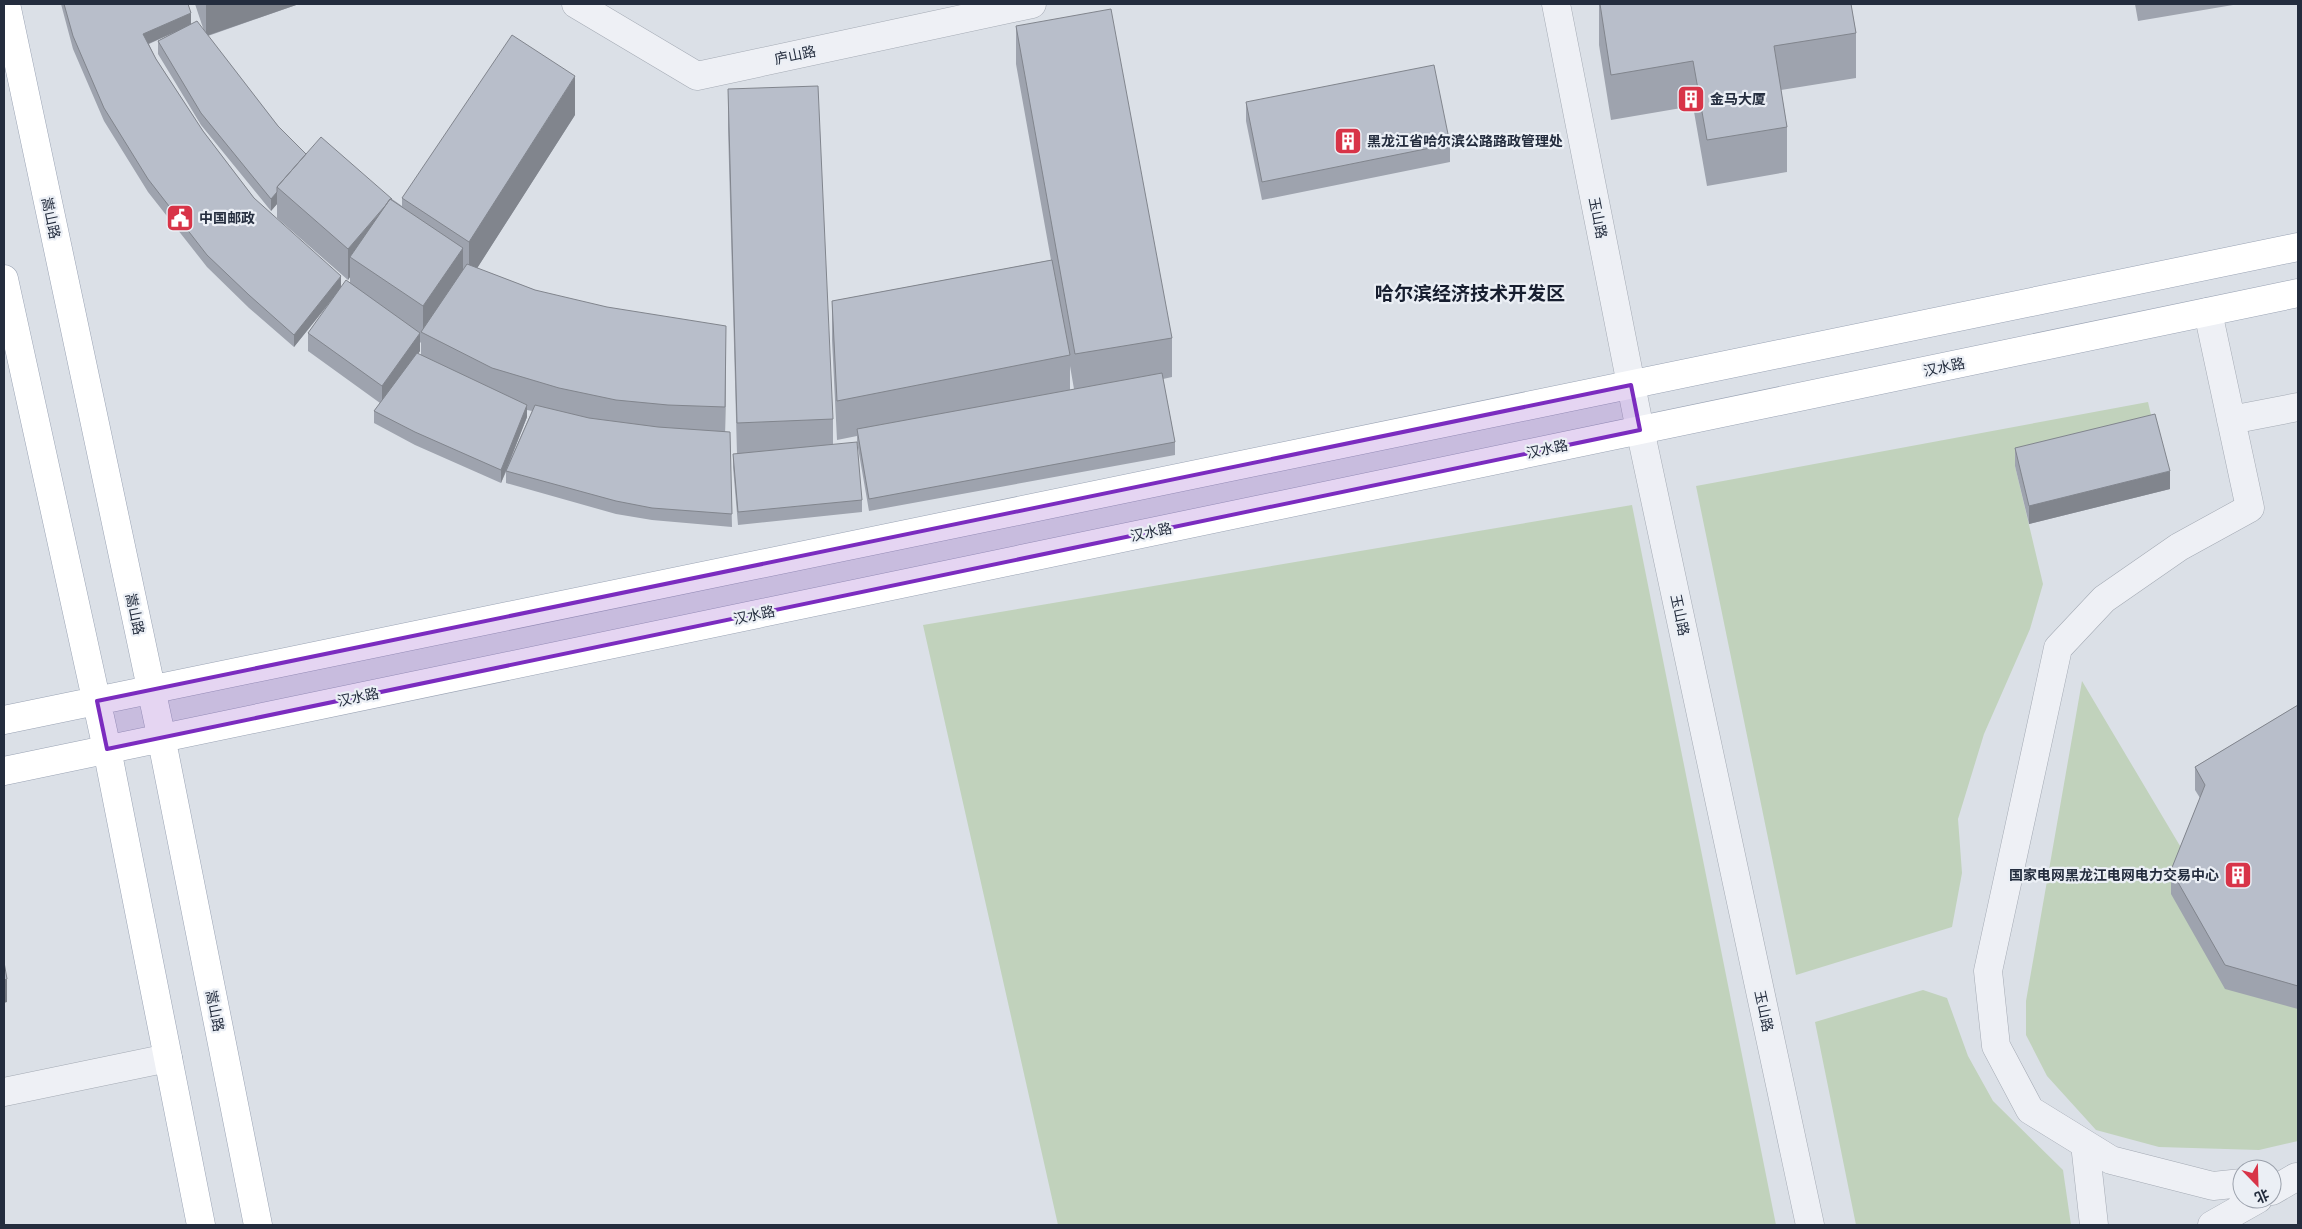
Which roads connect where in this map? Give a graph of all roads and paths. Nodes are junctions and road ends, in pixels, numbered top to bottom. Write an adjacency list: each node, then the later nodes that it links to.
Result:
1 (6, 4): 13 (main road, 嵩山路)
2 (576, 4): 3 (street, 庐山路)
3 (1032, 4)
4 (1556, 4): 9 (street, 玉山路)
5 (2298, 247): 9 (main road)
6 (4, 279): 14 (main road)
7 (2298, 293): 8 (main road, 汉水路)
8 (2208, 312): 11 (street); 12 (main road, 汉水路)
9 (1631, 385): 12 (street, 玉山路); 13 (main road)
10 (2298, 407): 11 (street)
11 (2231, 420): 21 (street)
12 (1640, 430): 16 (main road, 汉水路); 26 (street, 玉山路)
13 (151, 690): 14 (main road); 16 (main road, 嵩山路)
14 (97, 701): 15 (main road); 17 (main road)
15 (4, 720)
16 (161, 738): 17 (main road, 汉水路); 25 (main road, 嵩山路)
17 (107, 749): 18 (main road, 汉水路); 19 (main road)
18 (4, 771)
19 (168, 1058): 20 (street); 24 (main road)
20 (4, 1092)
21 (2085, 1144): 22 (street); 27 (street)
22 (2232, 1184)
23 (2240, 1209): 28 (street)
24 (201, 1225)
25 (258, 1225)
26 (1810, 1225)
27 (2094, 1225)
28 (2212, 1225)

